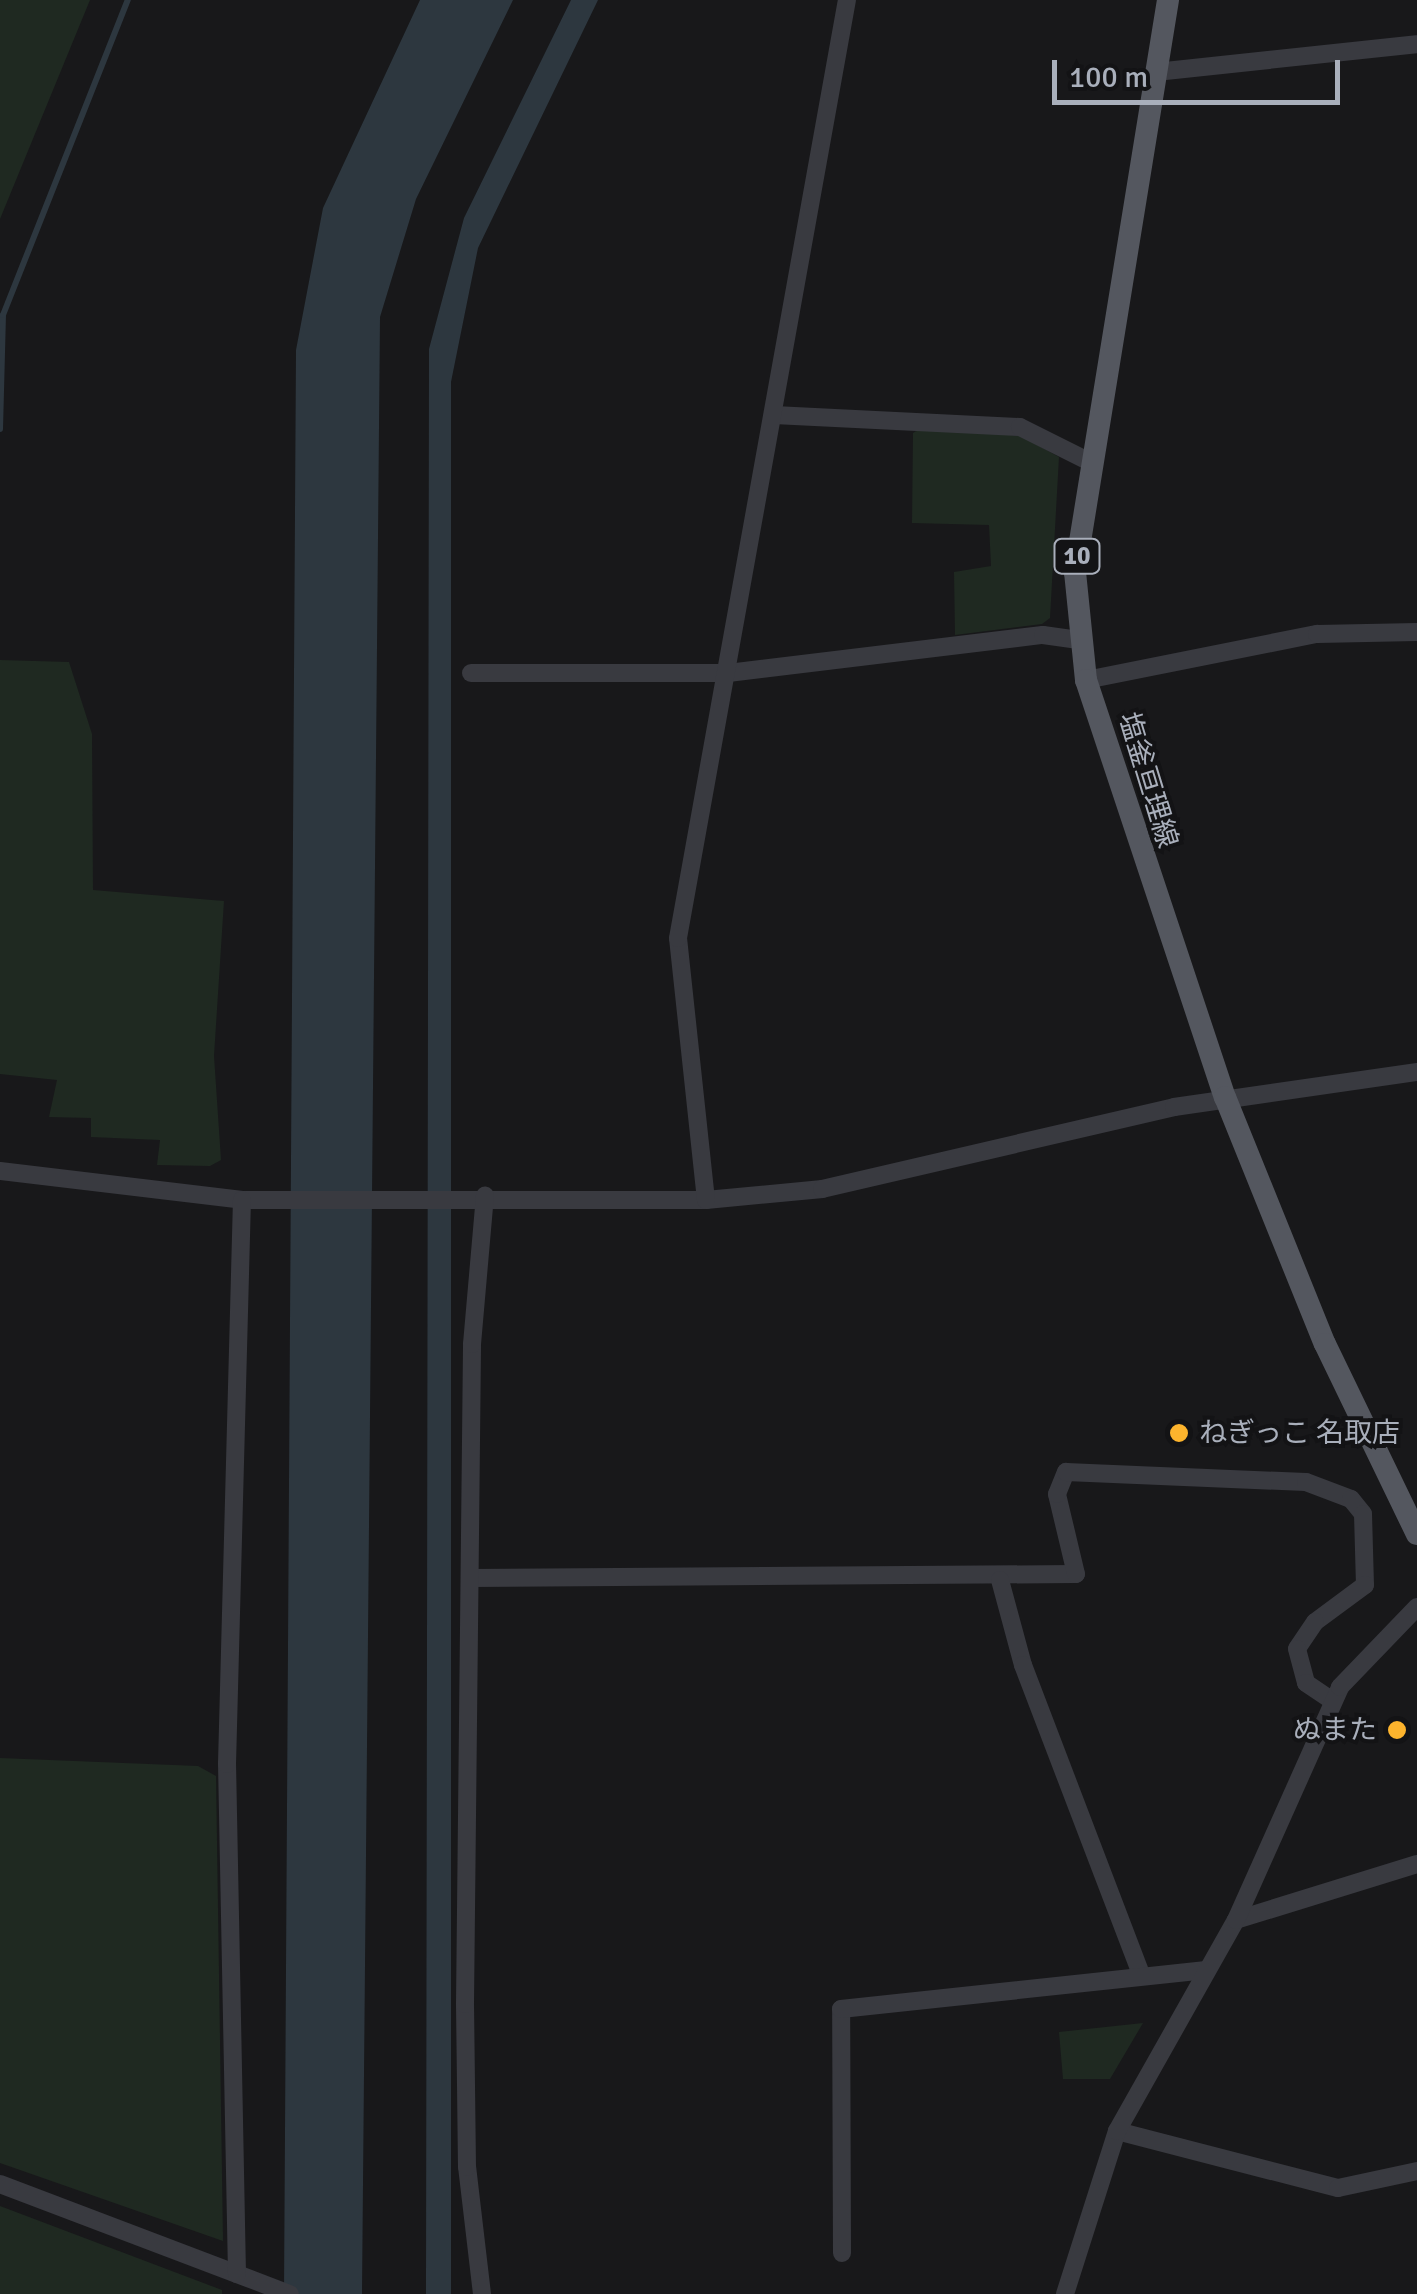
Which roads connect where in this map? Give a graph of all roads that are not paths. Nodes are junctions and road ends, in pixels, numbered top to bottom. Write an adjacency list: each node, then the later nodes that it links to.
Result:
1 (848, 0): 5 (street)
2 (1168, 0): 4 (main road, 塩釜亘理線 / 10)
3 (1417, 44): 4 (street)
4 (1156, 72): 6 (main road, 塩釜亘理線 / 10)
5 (774, 415): 6 (street); 10 (street)
6 (1092, 463): 8 (main road, 塩釜亘理線 / 10)
7 (1417, 632): 11 (street)
8 (1080, 640): 10 (street); 11 (main road, 塩釜亘理線 / 10)
9 (471, 673): 10 (street)
10 (728, 673): 17 (street)
11 (1086, 680): 13 (main road, 塩釜亘理線 / 10)
12 (1417, 1072): 13 (street)
13 (1225, 1097): 17 (street); 18 (main road, 塩釜亘理線 / 10)
14 (0, 1171): 16 (street)
15 (481, 1196): 16 (street); 17 (street); 19 (street)
16 (242, 1200): 31 (street)
17 (706, 1200)
18 (1417, 1534)
19 (470, 1578): 20 (street); 33 (street)
20 (1000, 1580): 22 (street); 26 (street)
21 (1417, 1607): 22 (street)
22 (1333, 1701): 24 (street)
23 (1417, 1864): 24 (street)
24 (1236, 1920): 25 (street)
25 (1204, 1970): 26 (street); 27 (street)
26 (1140, 1972): 30 (street)
27 (1118, 2132): 28 (street); 34 (street)
28 (1417, 2172)
29 (0, 2184): 31 (street)
30 (842, 2253)
31 (237, 2274): 32 (street)
32 (290, 2294)
33 (482, 2294)
34 (1065, 2294)

